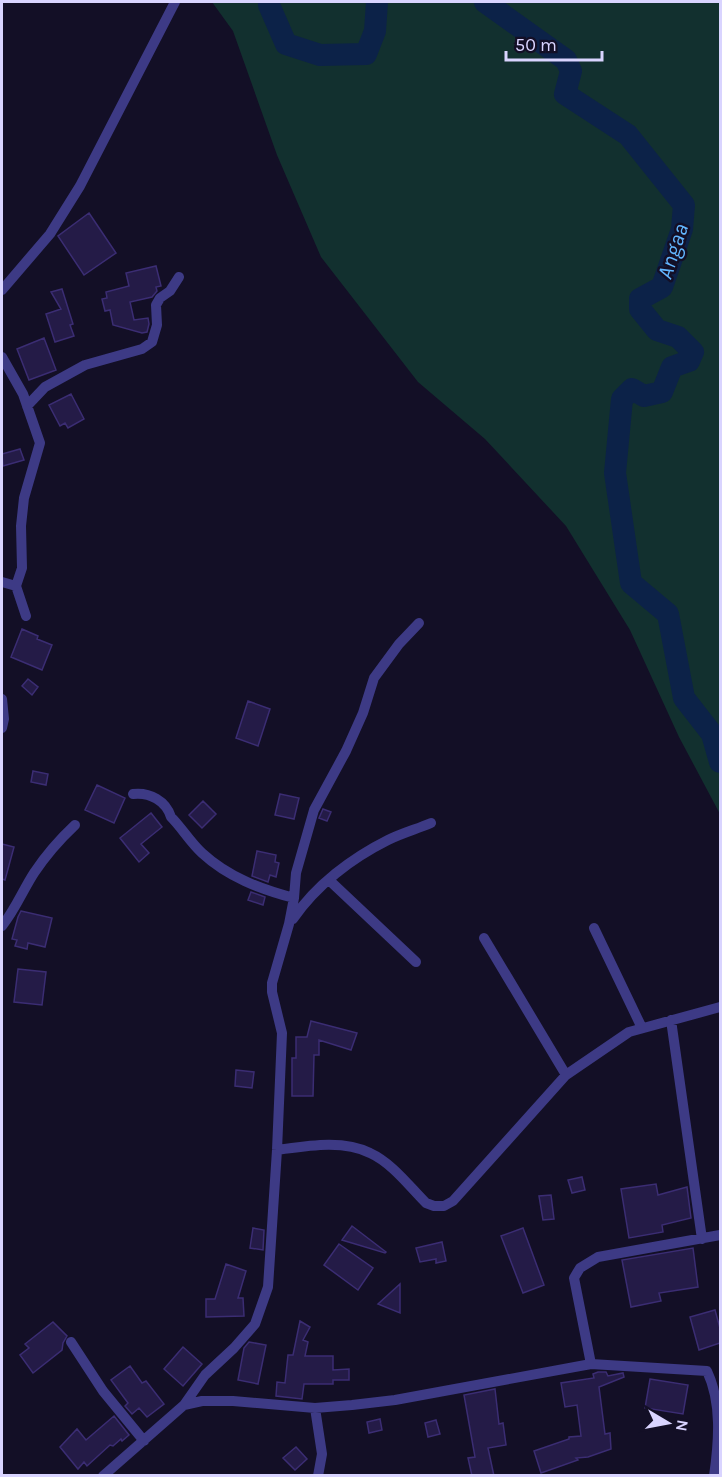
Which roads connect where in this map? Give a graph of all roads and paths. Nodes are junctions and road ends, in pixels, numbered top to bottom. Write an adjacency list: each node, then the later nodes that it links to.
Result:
1 (176, 2): 3 (street)
2 (179, 277): 5 (street)
3 (4, 283)
4 (2, 357): 5 (street)
5 (27, 406): 7 (street)
6 (2, 582): 7 (street)
7 (16, 586): 8 (street)
8 (26, 616)
9 (419, 623): 16 (street)
10 (2, 699): 11 (street)
11 (2, 728)
12 (133, 794): 16 (street)
13 (431, 824): 15 (street)
14 (75, 825): 18 (street)
15 (329, 880): 17 (street); 21 (street)
16 (294, 898): 17 (street)
17 (289, 924): 26 (street)
18 (2, 926)
19 (594, 928): 24 (street)
20 (484, 938): 25 (street)
21 (416, 962)
22 (720, 1006): 23 (street)
23 (671, 1020): 24 (street); 28 (street)
24 (642, 1028): 25 (street)
25 (566, 1075): 26 (street)
26 (277, 1150): 33 (street)
27 (720, 1235): 28 (street)
28 (702, 1239): 30 (street)
29 (72, 1342): 35 (street)
30 (591, 1364): 31 (street); 34 (street)
31 (707, 1371): 32 (street); 38 (street)
32 (720, 1375)
33 (184, 1405): 34 (street); 35 (street)
34 (315, 1408): 37 (street)
35 (144, 1441): 36 (street)
36 (103, 1476)
37 (318, 1476)
38 (714, 1476)

